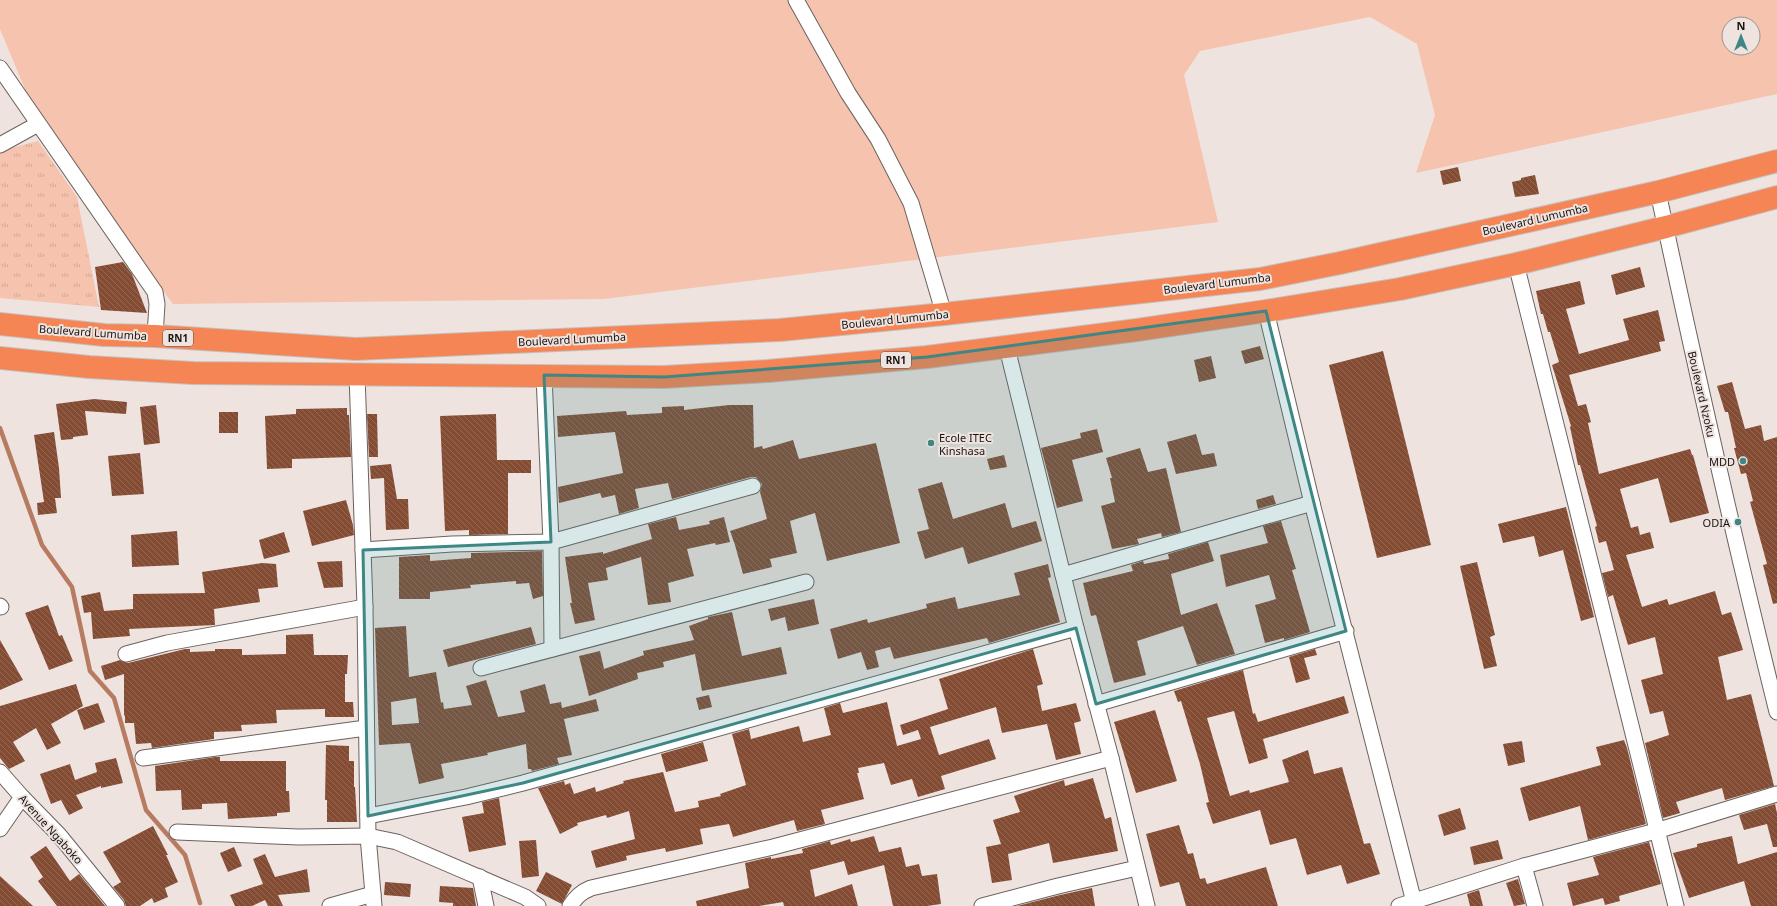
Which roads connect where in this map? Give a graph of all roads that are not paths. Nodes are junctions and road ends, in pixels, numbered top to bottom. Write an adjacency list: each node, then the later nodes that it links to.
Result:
1 (796, 0): 11 (street)
2 (0, 68): 3 (street)
3 (38, 124): 4 (street); 13 (street)
4 (0, 145)
5 (1777, 161): 6 (highway, Boulevard Lumumba / RN1)
6 (1658, 192): 8 (street, Boulevard Nzoku); 11 (highway, Boulevard Lumumba / RN1)
7 (1777, 197): 8 (highway, RN1)
8 (1666, 227): 9 (highway, RN1); 31 (street, Boulevard Nzoku)
9 (1516, 264): 10 (highway, RN1); 40 (street)
10 (1266, 311): 14 (highway, RN1); 19 (street)
11 (944, 314): 13 (highway, Boulevard Lumumba / RN1)
12 (0, 324): 13 (highway, Boulevard Lumumba / RN1)
13 (155, 336)
14 (1008, 348): 17 (highway, RN1); 22 (street)
15 (0, 358): 16 (highway, RN1)
16 (357, 374): 17 (highway, RN1); 21 (street)
17 (544, 375): 20 (street)
18 (753, 486): 20 (street)
19 (1312, 503): 22 (street); 26 (street)
20 (551, 542): 21 (street); 27 (street)
21 (363, 550): 24 (street)
22 (1063, 575): 25 (street)
23 (806, 582): 27 (street)
24 (365, 607): 28 (street); 32 (street)
25 (1076, 628): 30 (street); 38 (street)
26 (1346, 631): 30 (street); 47 (street)
27 (552, 649): 29 (street)
28 (126, 654)
29 (481, 668)
30 (1096, 704): 34 (street)
31 (1777, 712)
32 (366, 728): 33 (street); 38 (street)
33 (143, 758)
34 (1111, 758): 44 (street); 52 (street)
35 (0, 772): 37 (street, Avenue Ngaboko)
36 (1777, 794): 40 (street)
37 (22, 797): 39 (street); 48 (street, Avenue Ngaboko)
38 (368, 816): 42 (street)
39 (0, 829)
40 (1656, 831): 43 (street); 57 (street)
41 (177, 832): 42 (street)
42 (368, 836): 45 (street); 46 (street)
43 (1524, 866): 47 (street); 56 (street)
44 (1137, 868): 53 (street); 54 (street)
45 (480, 877): 50 (street); 51 (street)
46 (373, 900): 49 (street)
47 (1414, 904): 55 (street)
48 (117, 906)
49 (330, 906)
50 (486, 906)
51 (538, 906)
52 (570, 906)
53 (982, 906)
54 (1146, 906)
55 (1398, 906)
56 (1535, 906)
57 (1676, 906)

